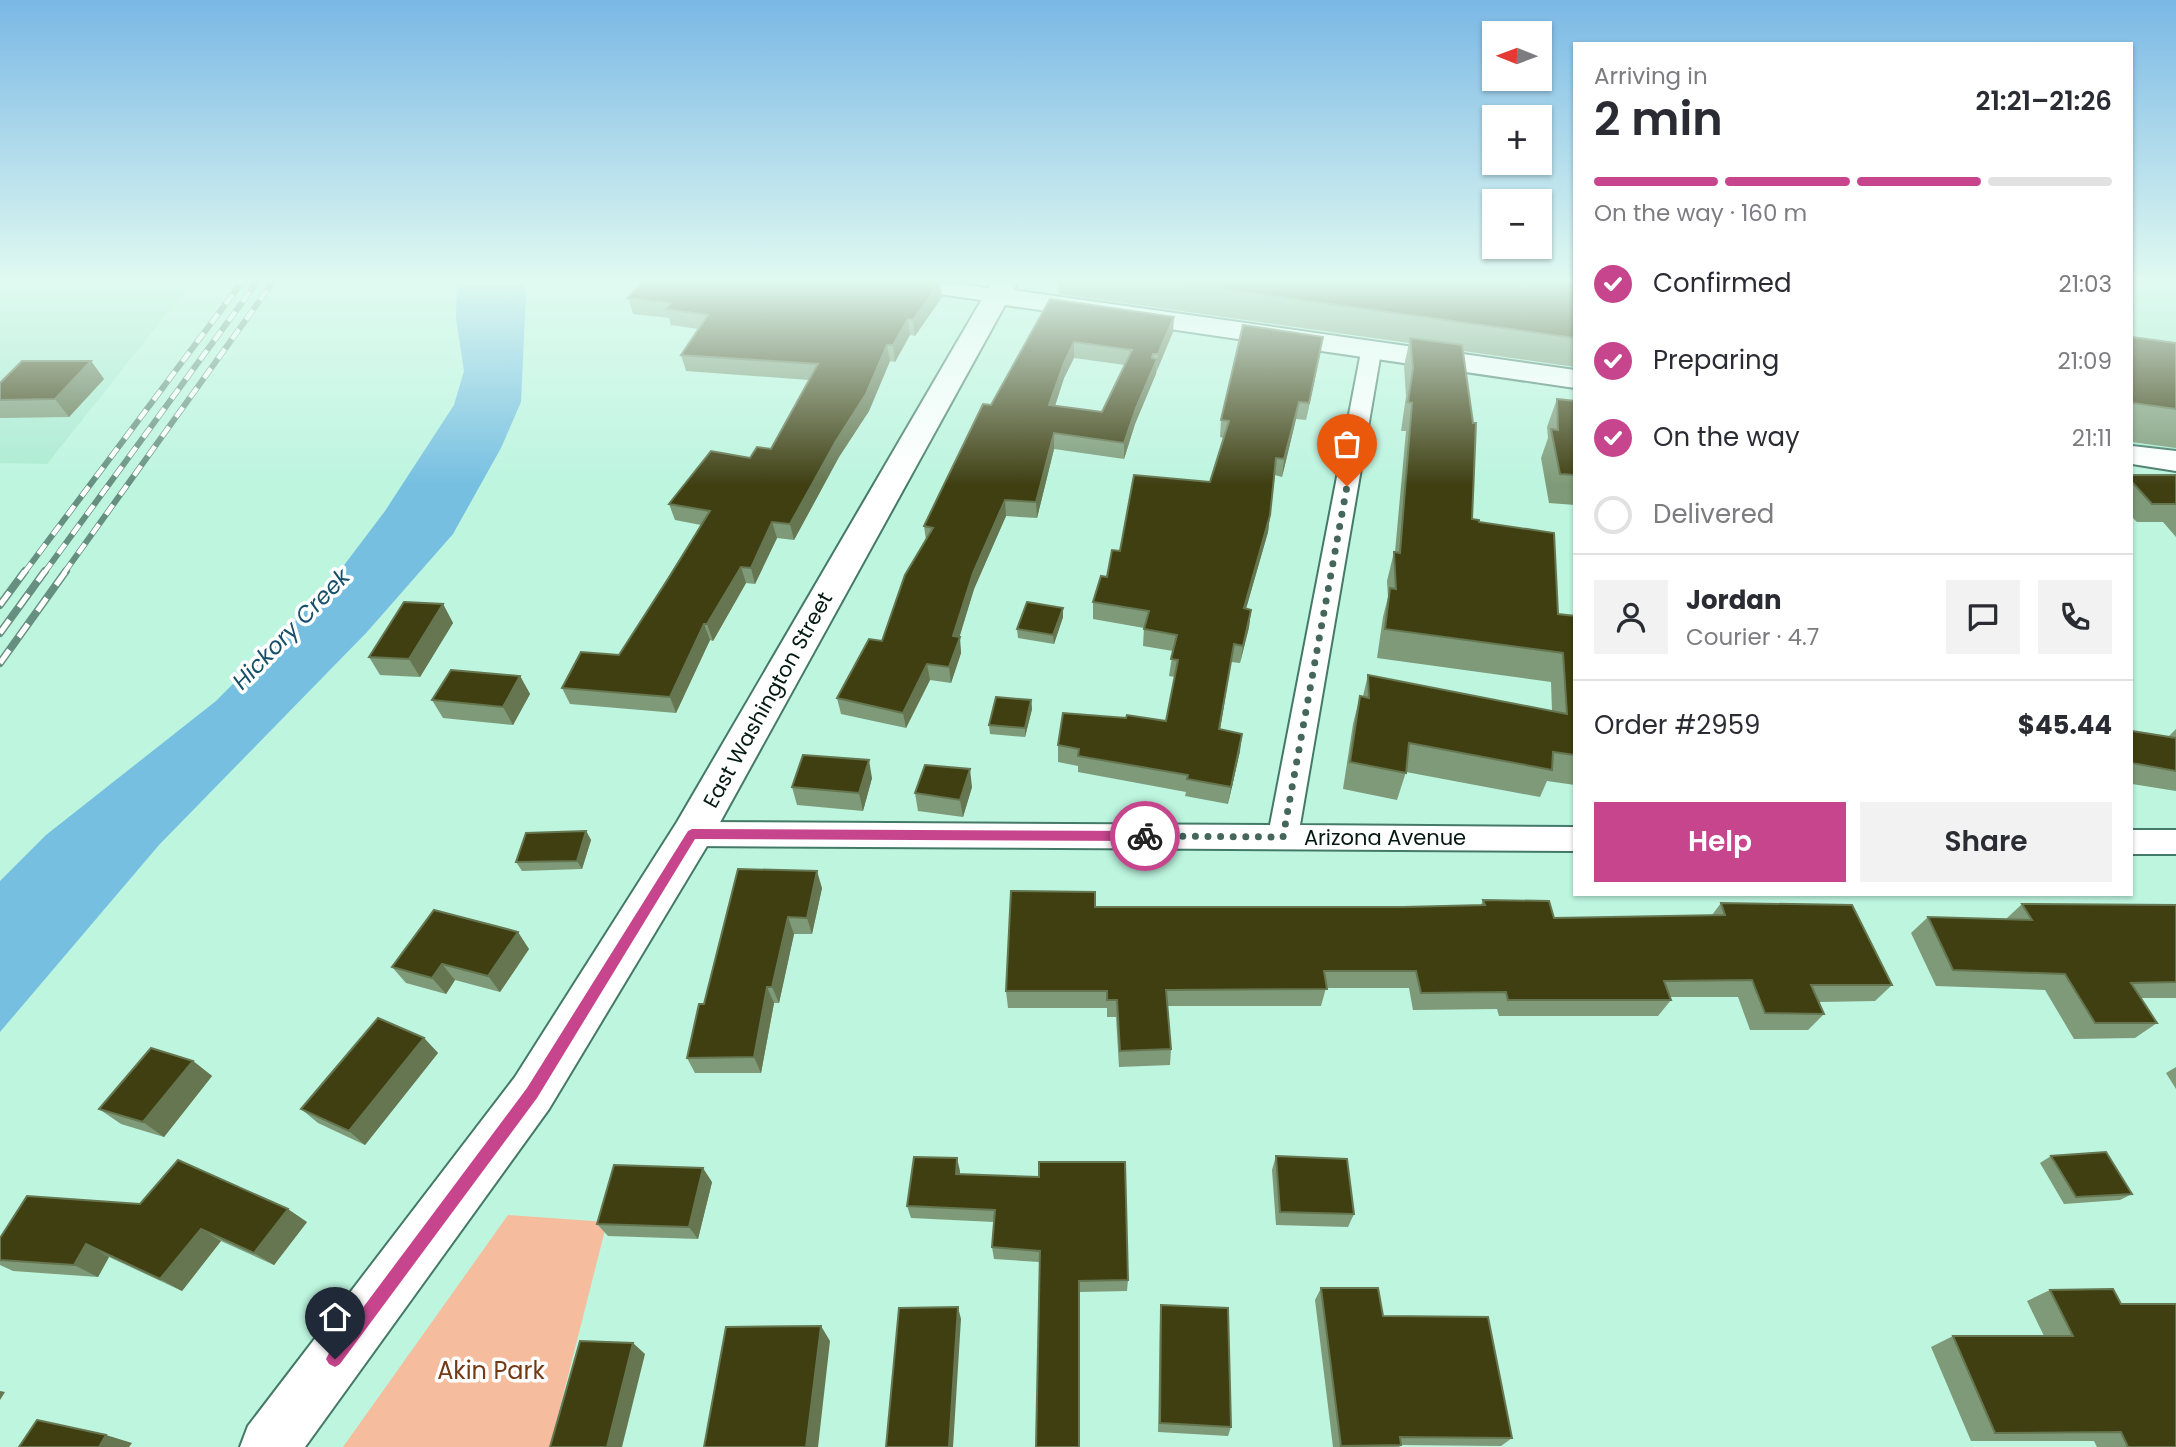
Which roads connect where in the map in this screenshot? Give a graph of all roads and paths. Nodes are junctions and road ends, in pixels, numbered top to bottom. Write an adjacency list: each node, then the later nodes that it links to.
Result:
1 (966, 350): 7 (street, East Washington Street)
2 (1356, 350): 3 (street)
3 (1371, 352): 4 (street); 8 (street)
4 (1573, 379)
5 (2133, 454): 6 (street)
6 (2176, 461)
7 (692, 834): 8 (street, Arizona Avenue); 12 (street, East Washington Street)
8 (1283, 837): 9 (street, Arizona Avenue)
9 (1573, 839)
10 (2133, 842): 11 (street)
11 (2176, 842)
12 (269, 1447)

